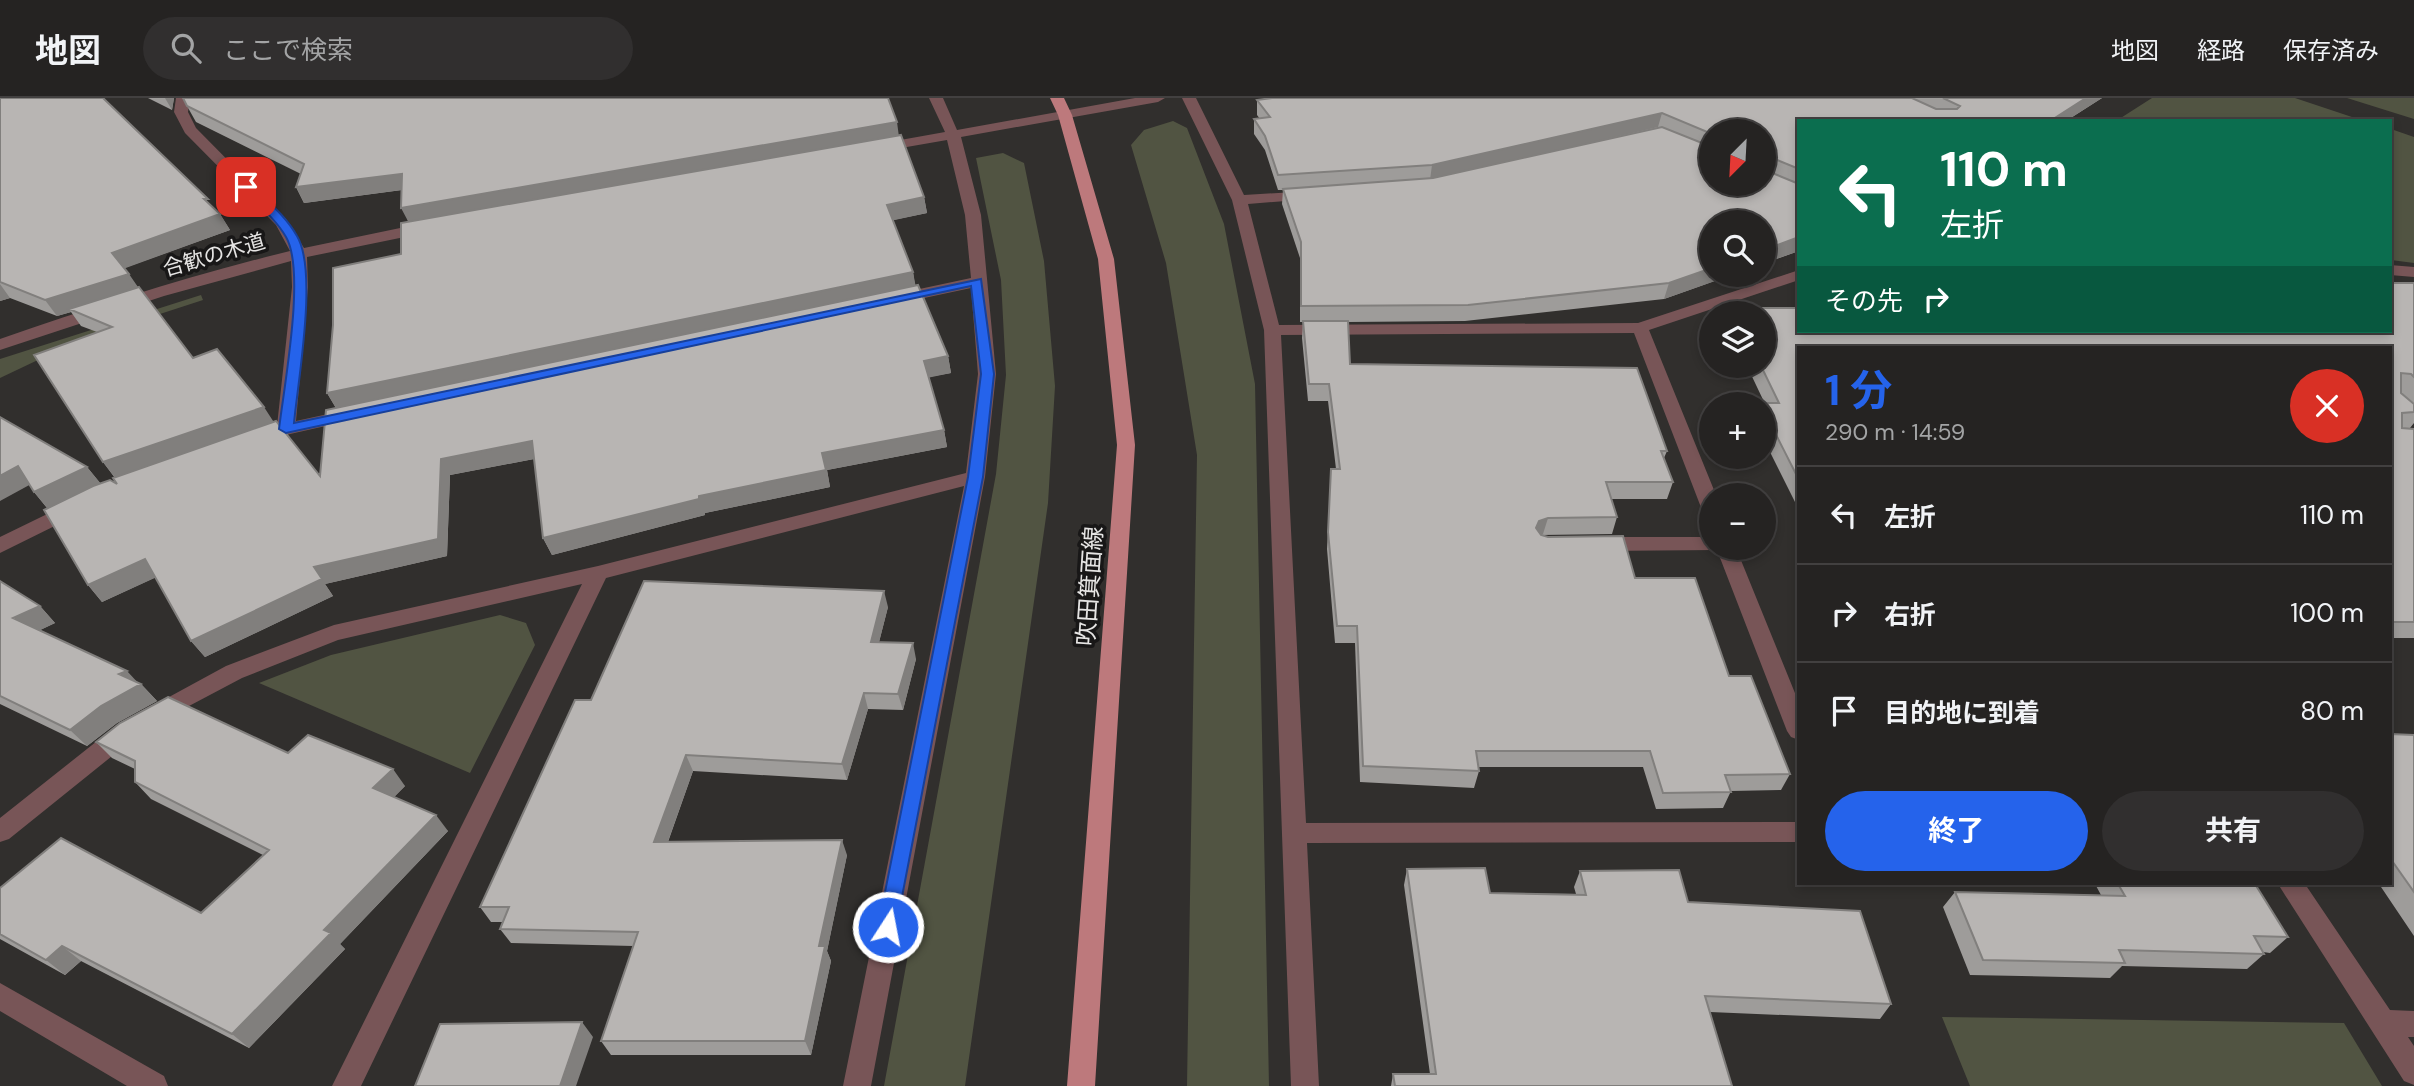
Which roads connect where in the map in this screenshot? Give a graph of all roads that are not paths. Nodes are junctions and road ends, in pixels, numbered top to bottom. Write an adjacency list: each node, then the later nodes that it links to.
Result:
1 (183, 98): 11 (street)
2 (936, 98): 6 (street)
3 (1158, 98): 5 (street)
4 (1189, 98): 9 (street)
5 (1061, 106): 6 (street); 43 (main road, 吹田箕面線)
6 (953, 135): 7 (street); 15 (street)
7 (860, 151)
8 (1321, 195): 9 (street)
9 (1238, 201): 18 (street)
10 (448, 224): 11 (street, 合歓の木道)
11 (299, 254): 19 (street, 合歓の木道); 21 (street)
12 (2392, 270): 13 (street)
13 (2414, 272)
14 (1797, 276): 17 (street)
15 (977, 282): 16 (street); 23 (street)
16 (882, 302)
17 (1640, 328): 18 (street); 24 (street)
18 (1272, 330): 34 (street)
19 (0, 345)
20 (367, 412): 21 (street)
21 (286, 429): 22 (street)
22 (236, 447)
23 (975, 477): 30 (street); 42 (street)
24 (1701, 483)
25 (86, 501): 28 (street)
26 (1572, 544): 27 (street)
27 (1699, 544)
28 (0, 546)
29 (1731, 560): 31 (street)
30 (598, 573): 32 (street); 41 (street)
31 (1797, 726)
32 (0, 832)
33 (1797, 832): 34 (street)
34 (1294, 833): 44 (street)
35 (2292, 885): 37 (street)
36 (0, 996): 40 (street)
37 (2382, 1023): 38 (street); 39 (street)
38 (2414, 1024)
39 (2414, 1071)
40 (154, 1086)
41 (346, 1086)
42 (857, 1086)
43 (1081, 1086)
44 (1305, 1086)

